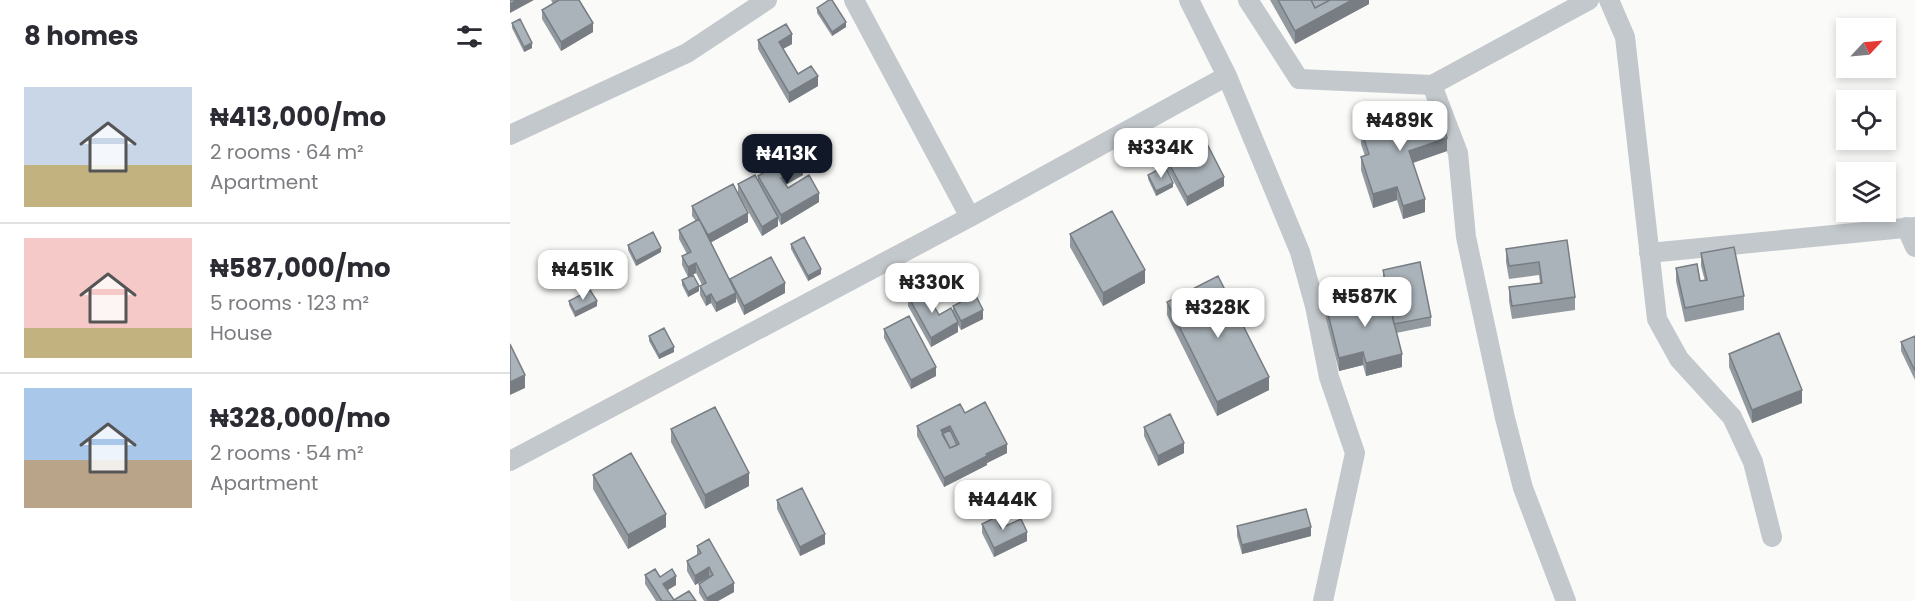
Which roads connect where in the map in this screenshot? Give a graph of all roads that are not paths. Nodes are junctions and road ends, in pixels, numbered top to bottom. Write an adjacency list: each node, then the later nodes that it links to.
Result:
1 (767, 0): 9 (street)
2 (854, 0): 10 (street)
3 (1189, 0): 7 (street)
4 (1248, 0): 8 (street)
5 (1589, 0): 8 (street)
6 (1609, 0): 13 (street)
7 (1227, 76): 10 (street); 16 (street)
8 (1432, 85): 17 (street)
9 (510, 135)
10 (970, 217): 14 (street)
11 (1910, 227): 12 (street); 13 (street)
12 (1915, 247)
13 (1649, 253): 15 (street)
14 (510, 461)
15 (1772, 537)
16 (1323, 601)
17 (1566, 601)

